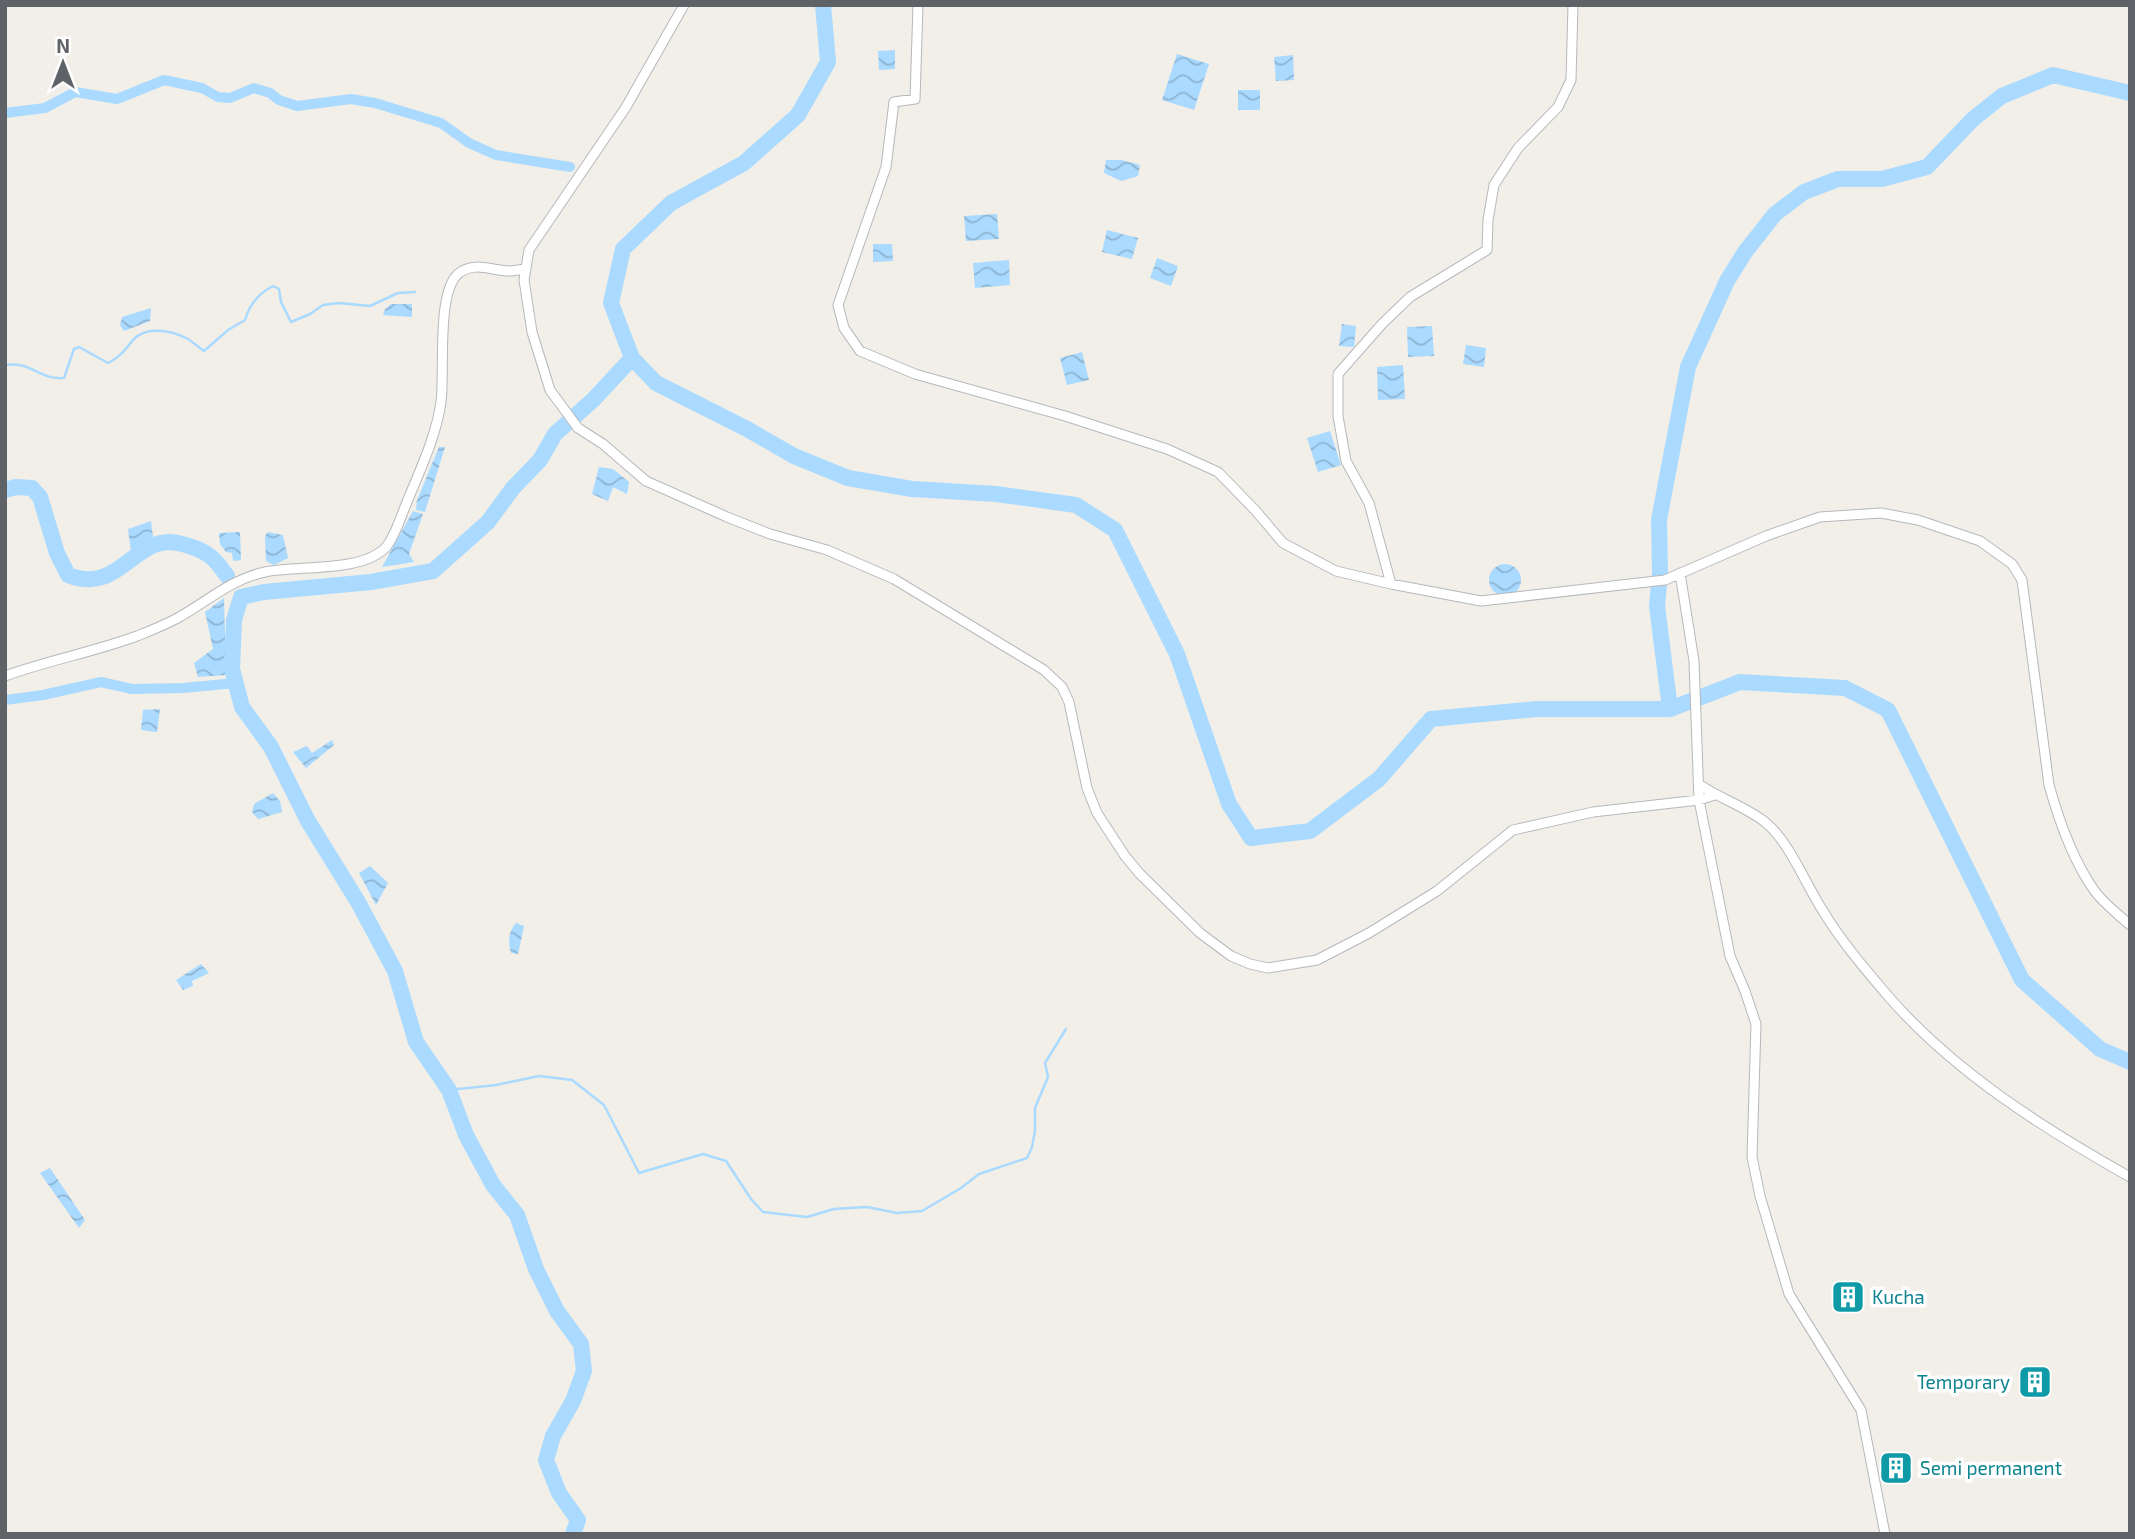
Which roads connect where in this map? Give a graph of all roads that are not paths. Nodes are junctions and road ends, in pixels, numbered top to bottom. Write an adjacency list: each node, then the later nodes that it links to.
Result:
1 (684, 5): 4 (street)
2 (918, 5): 6 (street)
3 (1573, 5): 6 (street)
4 (526, 268): 7 (street); 10 (street)
5 (1680, 573): 6 (street); 8 (street); 11 (street)
6 (1391, 584)
7 (5, 676)
8 (1700, 785): 9 (street); 10 (street)
9 (1715, 795): 10 (street); 12 (street)
10 (1699, 800): 13 (street)
11 (2130, 925)
12 (2130, 1177)
13 (1885, 1534)

